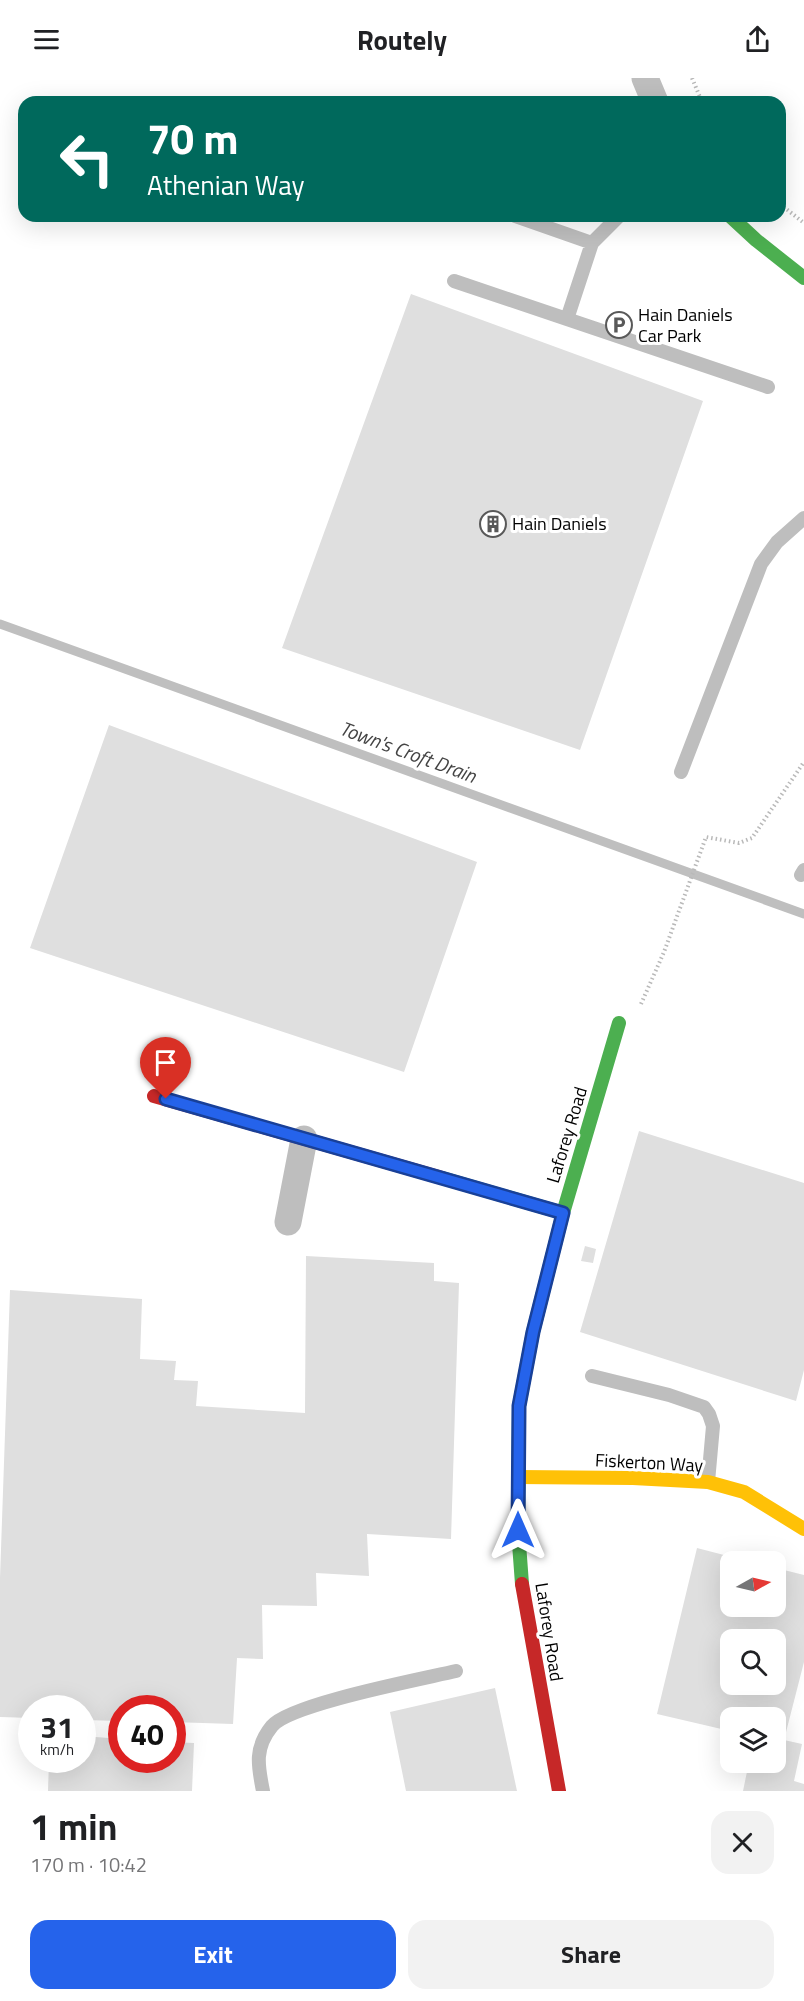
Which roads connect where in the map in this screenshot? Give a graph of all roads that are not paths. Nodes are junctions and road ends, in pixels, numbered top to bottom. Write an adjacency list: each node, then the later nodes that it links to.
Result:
1 (645, 78): 2 (street)
2 (652, 96)
3 (532, 222): 6 (lane)
4 (613, 222): 6 (lane)
5 (736, 222): 7 (street)
6 (592, 243): 9 (lane)
7 (804, 278)
8 (454, 281): 9 (lane)
9 (567, 320): 10 (lane)
10 (768, 387)
11 (804, 518): 12 (lane)
12 (681, 772)
13 (619, 1023): 16 (street, Laforey Road)
14 (154, 1096): 15 (street)
15 (304, 1139): 16 (street); 17 (street)
16 (563, 1213): 19 (street, Laforey Road)
17 (288, 1222)
18 (592, 1376): 20 (lane)
19 (518, 1477): 20 (street, Fiskerton Way); 24 (street, Laforey Road)
20 (708, 1482): 21 (street, Fiskerton Way)
21 (804, 1528)
22 (456, 1671): 23 (lane)
23 (263, 1791)
24 (559, 1791)

